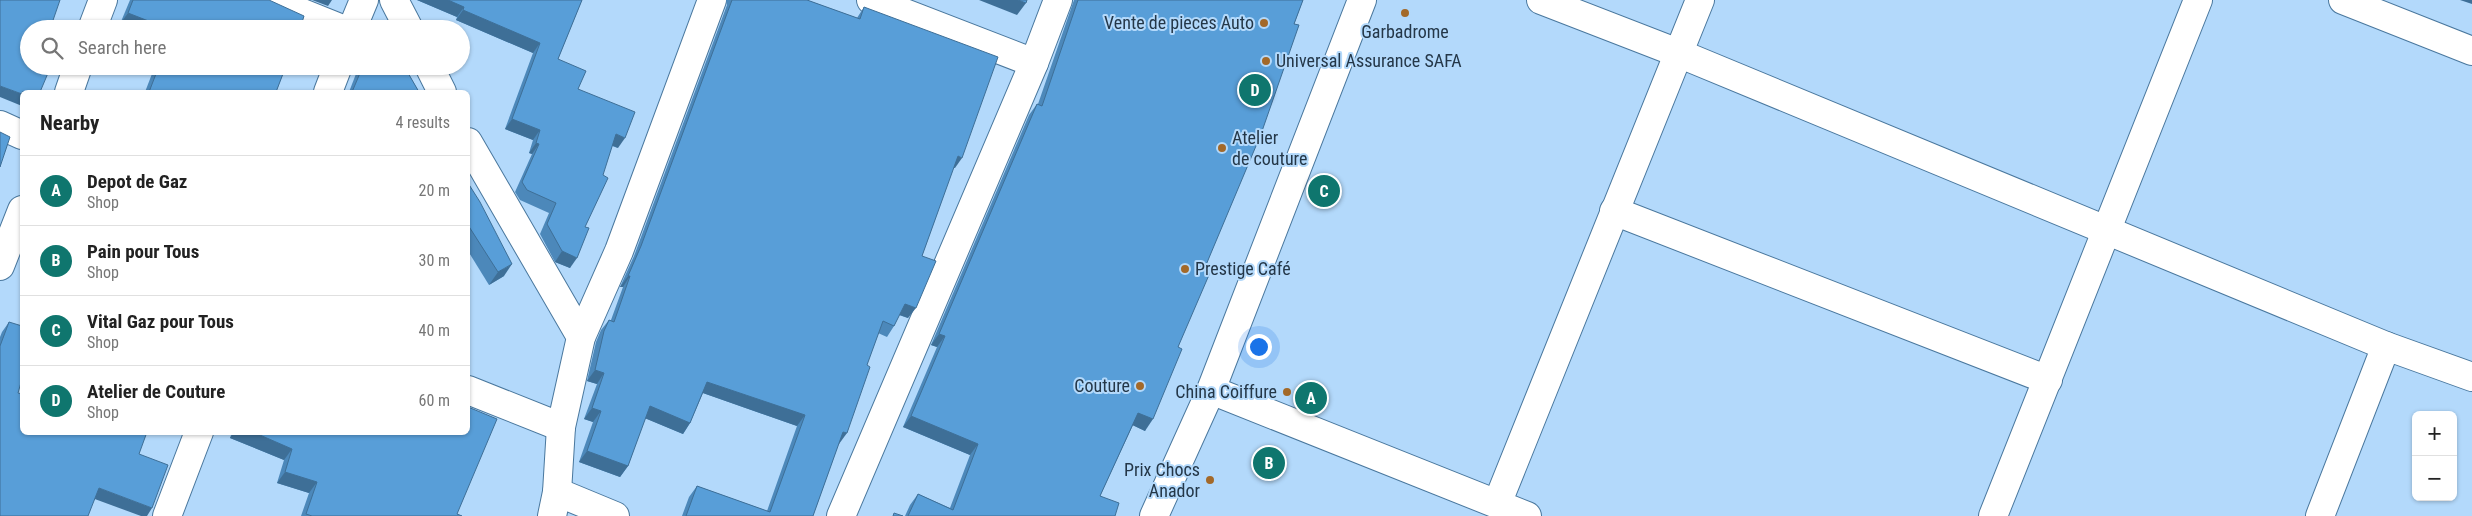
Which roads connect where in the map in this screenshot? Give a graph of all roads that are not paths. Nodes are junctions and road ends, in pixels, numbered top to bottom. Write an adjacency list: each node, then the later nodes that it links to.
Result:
1 (103, 0): 13 (street)
2 (270, 0): 14 (street)
3 (364, 0): 15 (street)
4 (394, 0): 16 (street)
5 (712, 0): 33 (street)
6 (871, 0): 19 (street)
7 (1058, 0): 19 (street)
8 (1362, 0): 37 (street)
9 (1541, 0): 18 (street)
10 (1700, 0): 18 (street)
11 (2198, 0): 31 (street)
12 (2343, 0): 17 (street)
13 (95, 20)
14 (320, 20)
15 (356, 20)
16 (404, 20)
17 (2472, 51)
18 (1678, 53): 29 (street); 31 (street)
19 (1034, 63): 45 (street)
20 (75, 75): 23 (street)
21 (335, 75): 24 (street)
22 (433, 75): 25 (street)
23 (69, 90)
24 (329, 90)
25 (441, 90)
26 (0, 125): 27 (street)
27 (20, 134)
28 (470, 145): 33 (street)
29 (1614, 211): 36 (street); 42 (street)
30 (20, 215): 32 (street)
31 (2105, 231): 34 (street); 36 (street)
32 (0, 266)
33 (580, 337): 39 (street)
34 (2386, 346): 35 (street); 49 (street)
35 (2472, 377)
36 (2048, 380): 48 (street)
37 (1211, 390): 42 (street); 46 (street)
38 (470, 391): 39 (street)
39 (561, 427): 41 (street)
40 (198, 435): 43 (street)
41 (555, 504): 44 (street)
42 (1497, 504): 47 (street)
43 (167, 516)
44 (615, 516)
45 (841, 516)
46 (1154, 516)
47 (1527, 516)
48 (1993, 516)
49 (2320, 516)

